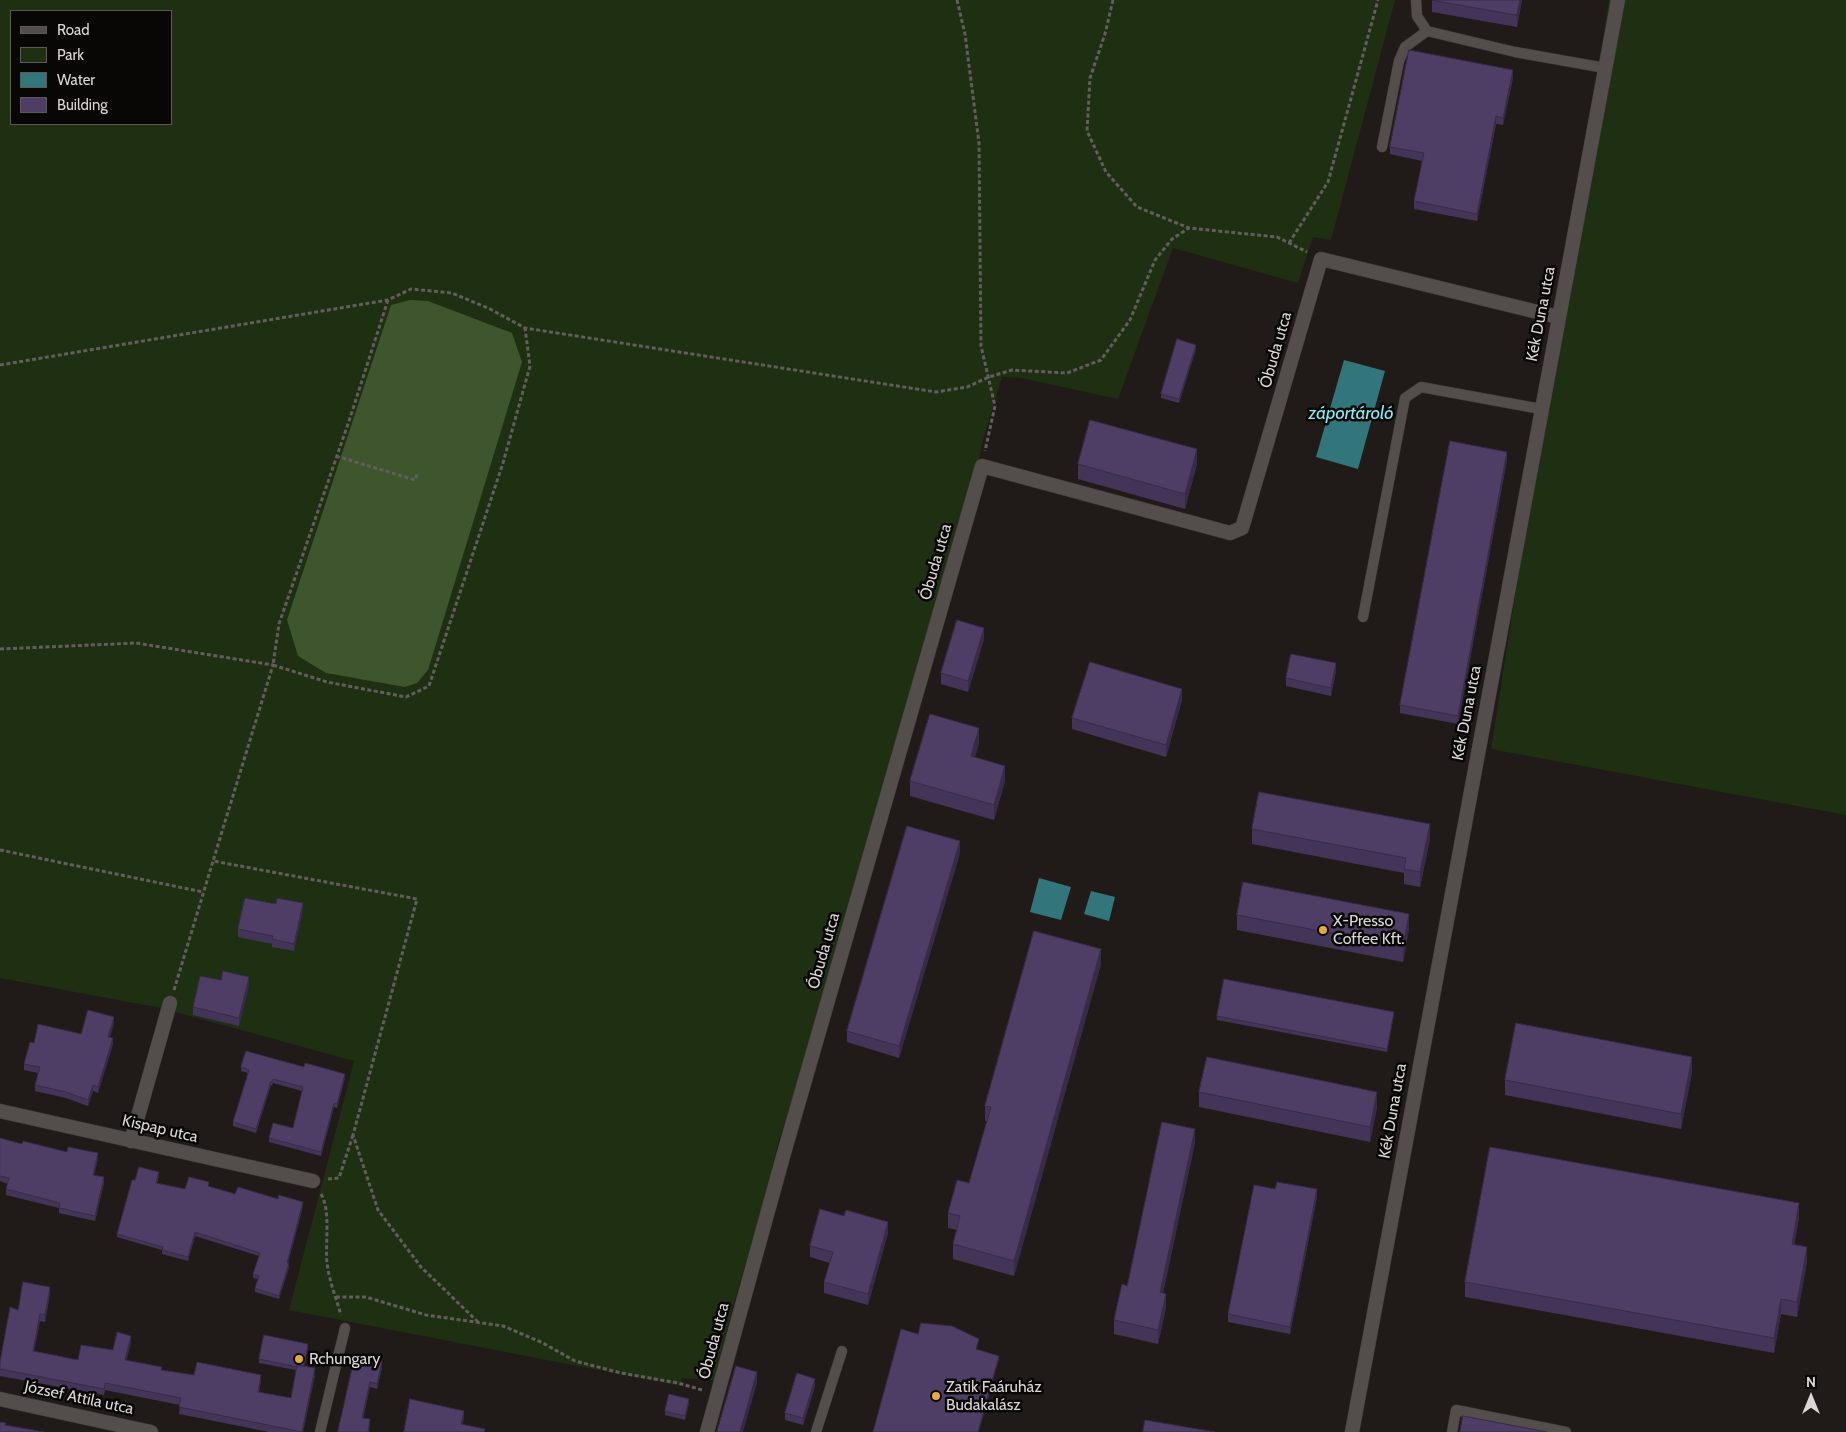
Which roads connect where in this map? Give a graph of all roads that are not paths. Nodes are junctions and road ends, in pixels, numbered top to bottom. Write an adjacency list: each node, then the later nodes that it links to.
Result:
1 (1416, 0): 3 (lane)
2 (1618, 0): 4 (street, Kék Duna utca)
3 (1427, 31): 4 (lane); 5 (lane)
4 (1605, 68): 6 (street, Kék Duna utca)
5 (1382, 147)
6 (1558, 317): 7 (street, Kék Duna utca); 18 (street, Óbuda utca)
7 (1541, 409): 8 (lane); 20 (street, Kék Duna utca)
8 (1363, 617)
9 (170, 1003): 11 (street)
10 (0, 1111): 11 (street, Kispap utca)
11 (131, 1141): 12 (street, Kispap utca)
12 (313, 1181)
13 (345, 1328): 17 (lane)
14 (842, 1351): 19 (lane)
15 (0, 1399): 16 (street, József Attila utca)
16 (151, 1432)
17 (320, 1432)
18 (707, 1432)
19 (816, 1432)
20 (1352, 1432)
21 (1452, 1432): 22 (lane)
22 (1566, 1432)

